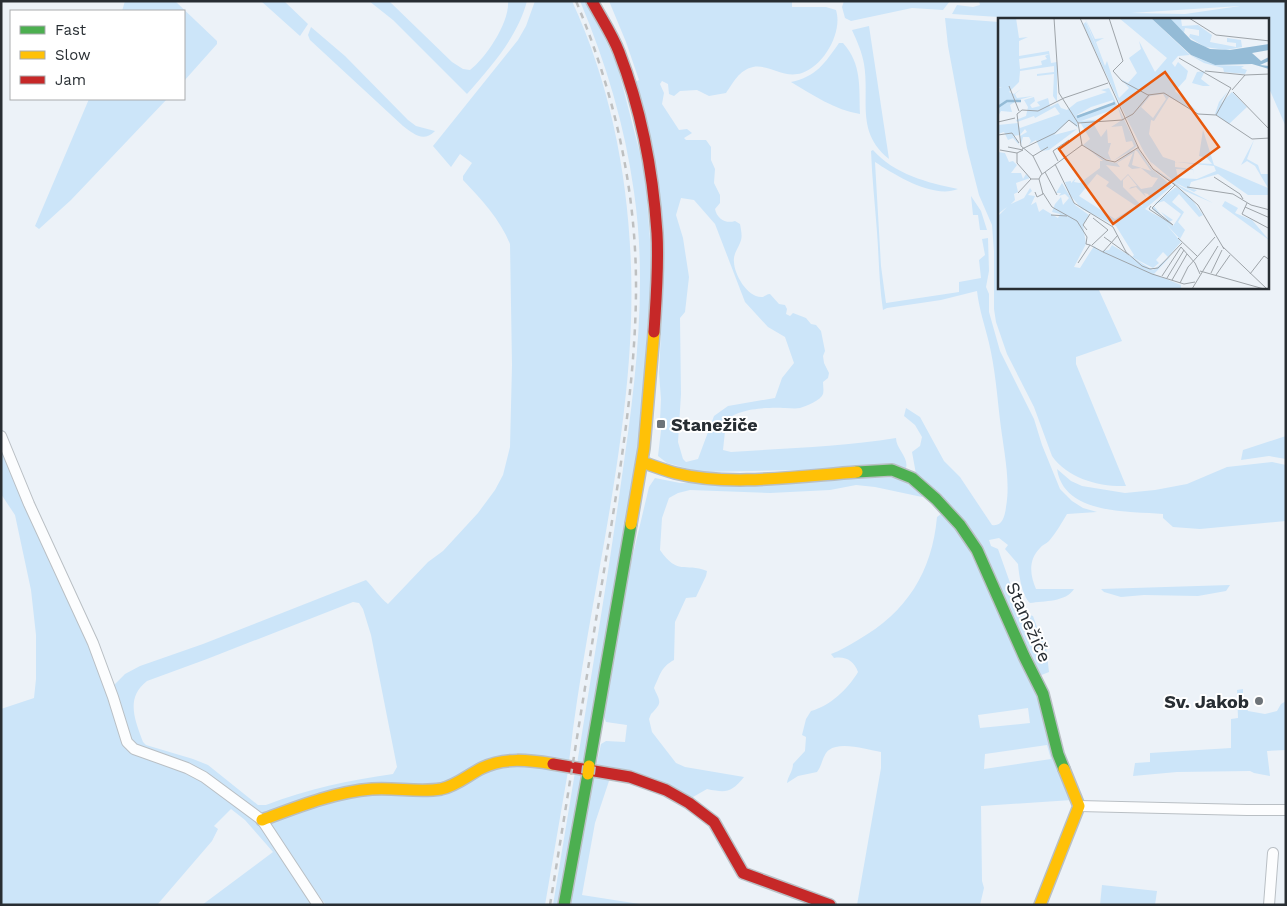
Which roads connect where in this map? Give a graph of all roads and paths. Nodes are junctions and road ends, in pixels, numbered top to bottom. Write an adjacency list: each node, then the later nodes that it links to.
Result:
1 (592, 1): 3 (street)
2 (603, 1): 3 (street)
3 (618, 50): 5 (street)
4 (1, 436): 8 (street)
5 (642, 462): 6 (street, Stanežiče); 11 (street)
6 (1079, 806): 7 (street); 13 (street)
7 (1286, 810)
8 (262, 820): 10 (street); 12 (street)
9 (1273, 854): 14 (street)
10 (318, 905)
11 (564, 905)
12 (830, 905)
13 (1040, 905)
14 (1269, 905)

